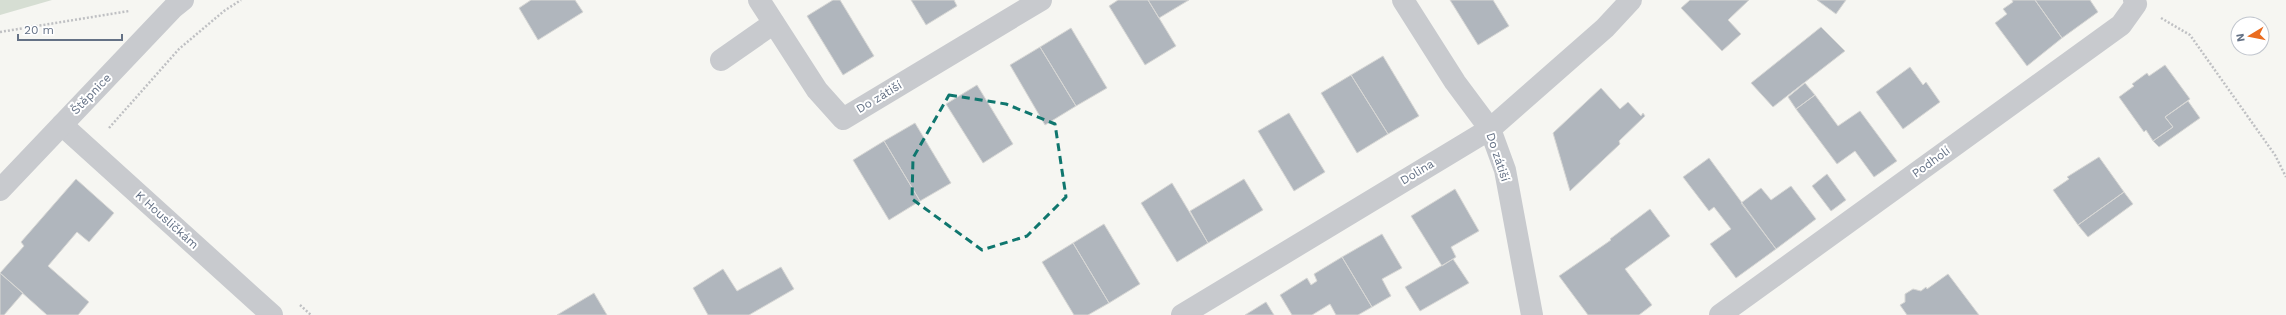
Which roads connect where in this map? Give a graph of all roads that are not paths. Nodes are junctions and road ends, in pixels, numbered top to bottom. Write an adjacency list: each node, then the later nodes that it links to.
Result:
1 (183, 0): 9 (street, Štěpnice)
2 (759, 0): 7 (street, Do zátiší)
3 (1041, 0): 7 (street, Do zátiší)
4 (1403, 0): 10 (street, Do zátiší)
5 (1631, 0): 10 (street, Dolina)
6 (2135, 2): 15 (street, Podholí)
7 (774, 23): 8 (street)
8 (720, 60)
9 (62, 125): 11 (street, Štěpnice); 12 (street, K Housličkám)
10 (1490, 129): 13 (street, Dolina); 14 (street, Do zátiší)
11 (0, 190)
12 (272, 315)
13 (1182, 315)
14 (1532, 315)
15 (1720, 315)

